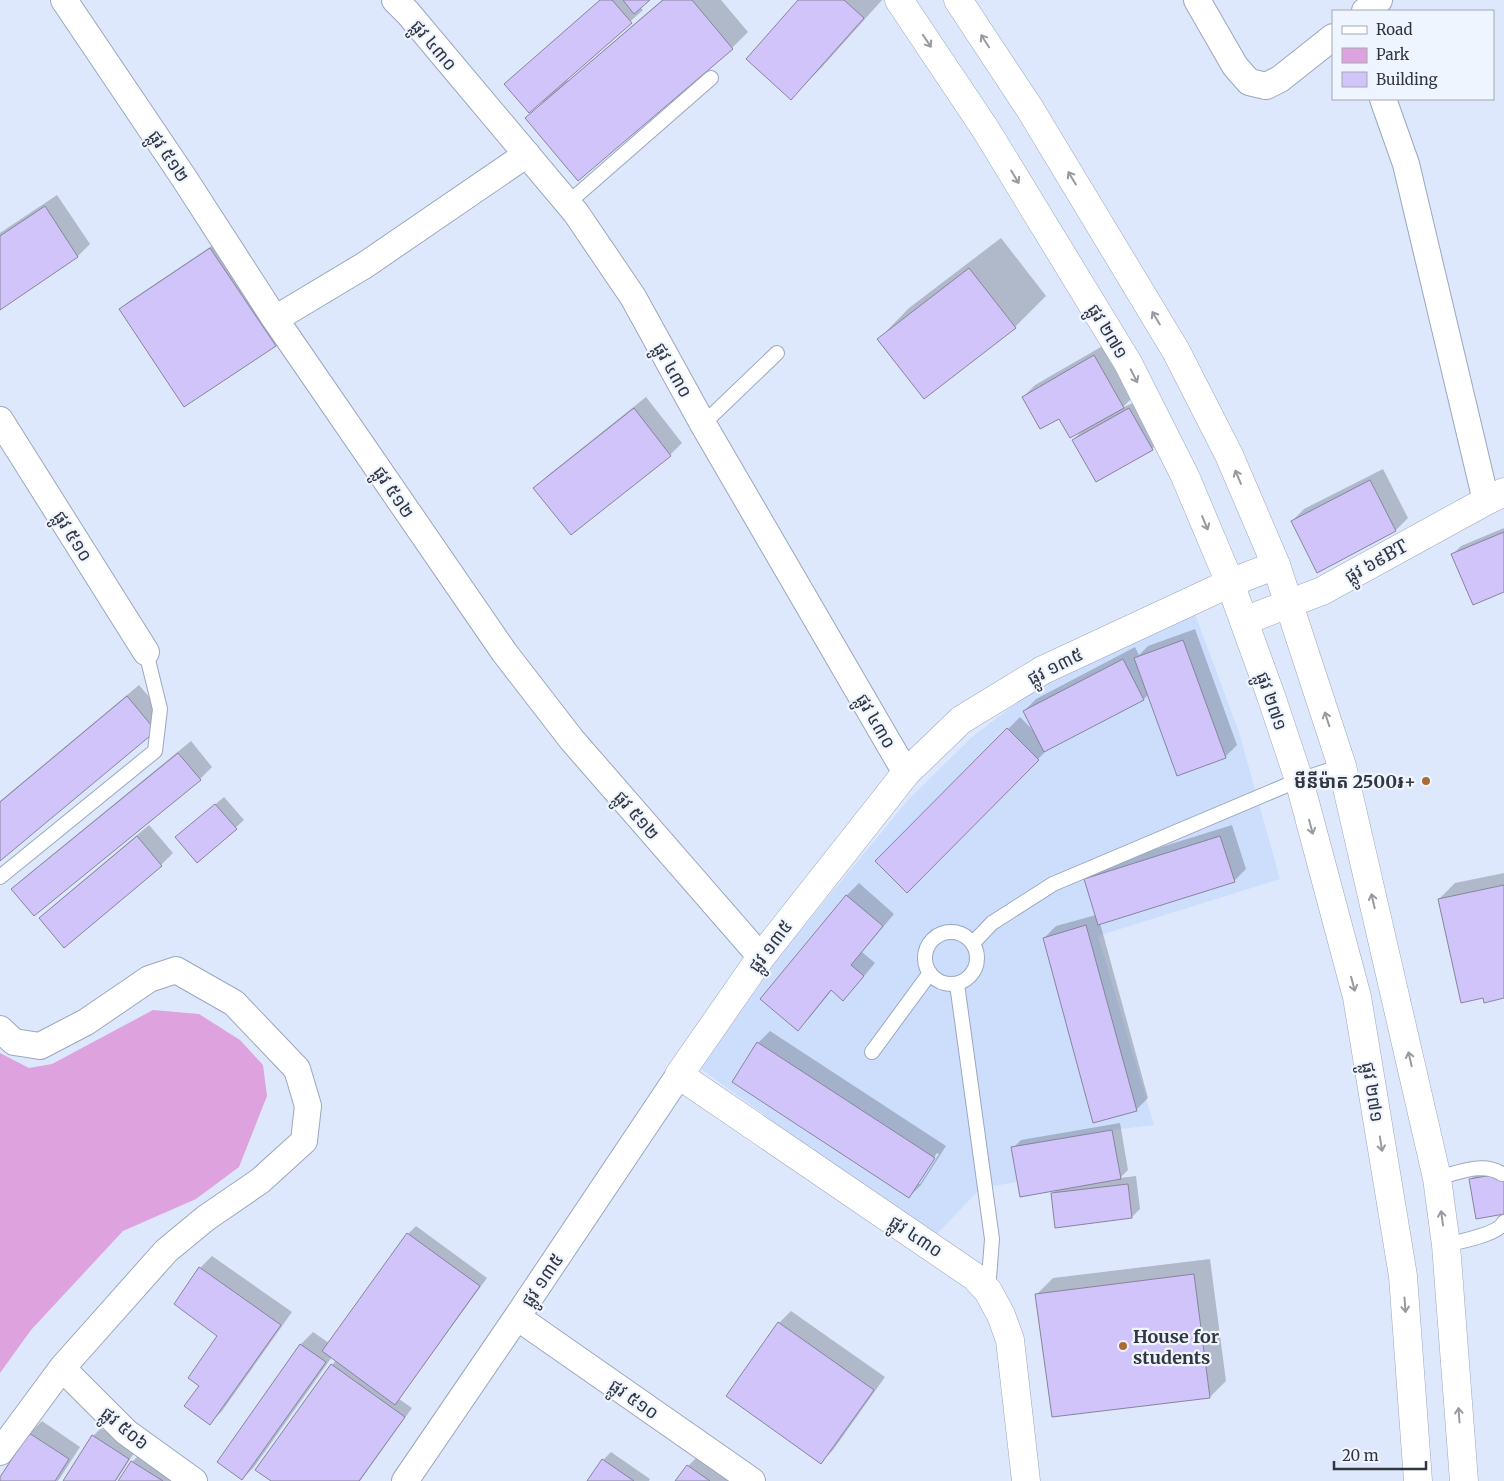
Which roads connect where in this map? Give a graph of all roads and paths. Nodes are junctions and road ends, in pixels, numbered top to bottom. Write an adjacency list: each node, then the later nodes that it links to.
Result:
1 (64, 0): 13 (street, ផ្លូវ ៥១២)
2 (395, 0): 11 (street, ផ្លូវ ៤៣០)
3 (900, 0): 19 (main road, ផ្លូវ ២៧១, one-way to 19)
4 (958, 0): 18 (main road, one-way to 4)
5 (1197, 0): 8 (street)
6 (1379, 0): 7 (street)
7 (1366, 10)
8 (1332, 39)
9 (711, 78): 12 (lane)
10 (1383, 100): 17 (street)
11 (527, 154): 12 (street, ផ្លូវ ៤៣០); 13 (street)
12 (568, 203): 16 (street, ផ្លូវ ៤៣០)
13 (275, 319): 28 (street, ផ្លូវ ៥១២)
14 (777, 353): 16 (lane)
15 (0, 420): 22 (street, ផ្លូវ ៥១០)
16 (703, 424): 24 (street, ផ្លូវ ៤៣០)
17 (1495, 497): 20 (main road, ផ្លូវ ៦៩BT)
18 (1276, 565): 19 (main road, ផ្លូវ ១៣៥); 20 (main road)
19 (1230, 583): 21 (main road, ផ្លូវ ២៧១); 24 (main road, ផ្លូវ ១៣៥)
20 (1290, 604): 21 (main road, ផ្លូវ ៦៩BT); 23 (main road, one-way to 20)
21 (1244, 621): 25 (main road, ផ្លូវ ២៧១)
22 (146, 652): 26 (lane)
23 (1342, 766): 25 (lane); 35 (main road, one-way to 23)
24 (906, 773): 28 (main road, ផ្លូវ ១៣៥)
25 (1299, 780): 27 (lane); 46 (main road, ផ្លូវ ២៧១, one-way to 46)
26 (0, 876)
27 (973, 943): 29 (lane); 30 (lane)
28 (761, 957): 33 (main road, ផ្លូវ ១៣៥)
29 (930, 972): 30 (lane); 32 (lane)
30 (957, 984): 38 (lane)
31 (0, 1029): 40 (street)
32 (872, 1052)
33 (679, 1074): 38 (main road, ផ្លូវ ៤៣០); 39 (street, ផ្លូវ ១៣៥)
34 (1502, 1174): 35 (lane)
35 (1437, 1178): 37 (main road, one-way to 35)
36 (1504, 1222): 37 (lane)
37 (1446, 1245): 47 (main road, one-way to 37)
38 (988, 1291): 45 (main road, ផ្លូវ ៤៣០)
39 (517, 1317): 43 (street, ផ្លូវ ១៣៥); 44 (street, ផ្លូវ ៥១០)
40 (62, 1368): 41 (street); 42 (street, ផ្លូវ ៥០៦)
41 (0, 1452)
42 (194, 1481)
43 (405, 1481)
44 (752, 1481)
45 (1026, 1481)
46 (1418, 1481)
47 (1464, 1481)

